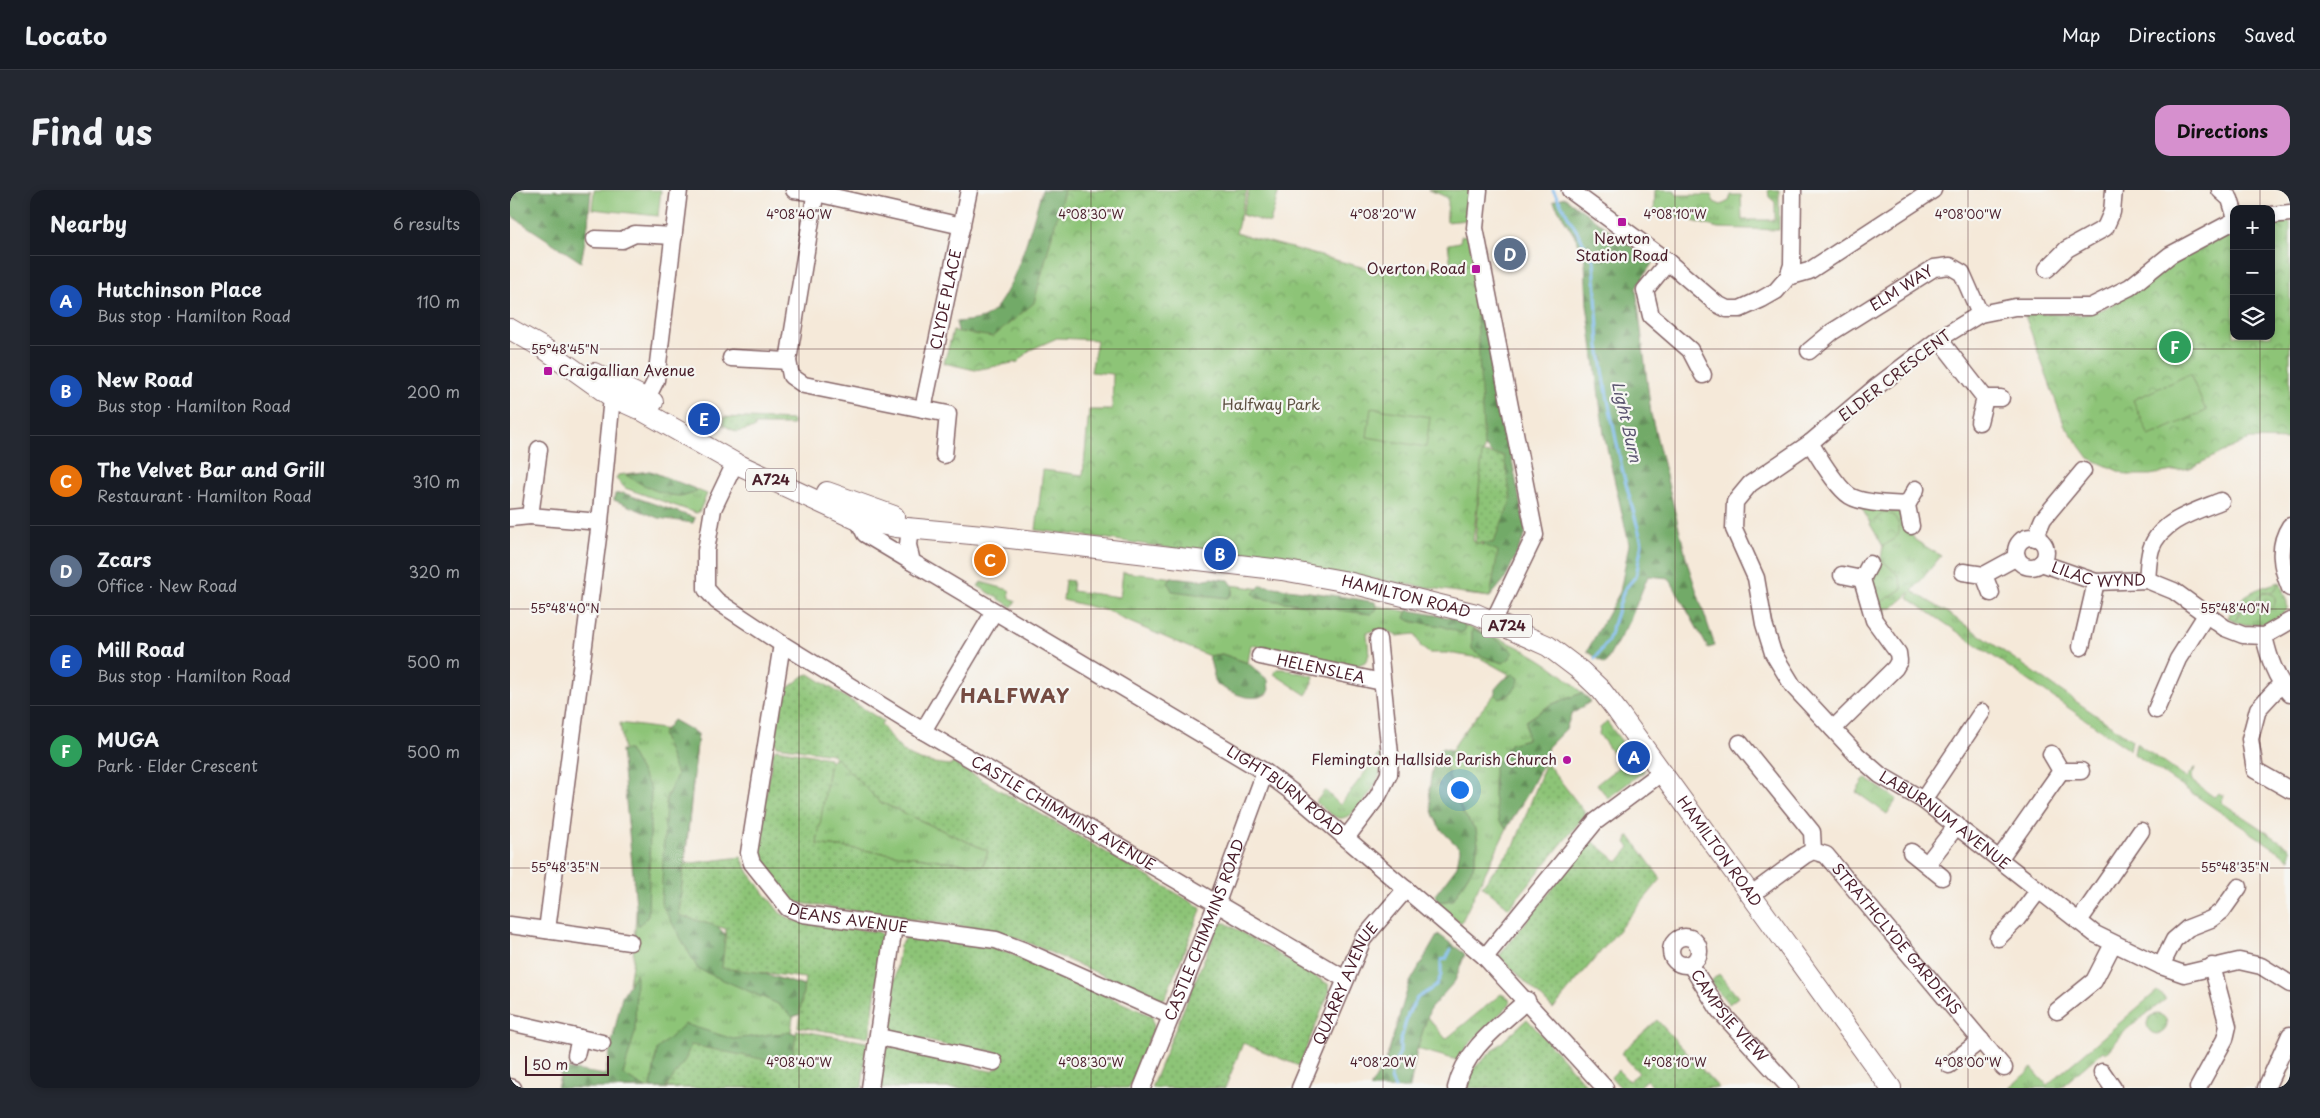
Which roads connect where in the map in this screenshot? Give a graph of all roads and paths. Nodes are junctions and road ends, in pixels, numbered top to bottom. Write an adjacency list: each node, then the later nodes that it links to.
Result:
1 (679, 190): 16 (street)
2 (794, 190): 10 (street)
3 (969, 190): 15 (street, CLYDE PLACE)
4 (1479, 190): 63 (street)
5 (1570, 190): 18 (street)
6 (1793, 190): 20 (street)
7 (1933, 190): 20 (street)
8 (2114, 190): 19 (street)
9 (2220, 190): 11 (street)
10 (816, 191): 15 (street); 26 (street)
11 (2232, 205)
12 (2290, 213): 13 (street)
13 (2275, 215)
14 (2230, 223): 21 (street, ELDER CRESCENT)
15 (962, 226): 30 (street, CLYDE PLACE)
16 (674, 236): 17 (street); 29 (street)
17 (595, 239)
18 (1668, 262): 20 (street); 27 (street)
19 (2046, 269)
20 (1788, 277)
21 (1980, 314): 23 (street, ELDER CRESCENT); 24 (street, ELM WAY)
22 (510, 329): 28 (main road, HAMILTON ROAD / A724)
23 (1939, 339): 31 (street); 32 (street, ELDER CRESCENT)
24 (1809, 351)
25 (731, 358): 26 (street)
26 (788, 361): 30 (street)
27 (1704, 375)
28 (615, 390): 29 (main road, HAMILTON ROAD / A724); 44 (street)
29 (644, 404): 35 (main road, HAMILTON ROAD / A724); 47 (main road, HAMILTON ROAD / A724)
30 (923, 409): 34 (street)
31 (1978, 422)
32 (1810, 443): 39 (street, ELDER CRESCENT); 40 (street)
33 (539, 449): 41 (street)
34 (944, 455)
35 (735, 463): 43 (main road, HAMILTON ROAD / A724); 67 (street, CASTLE CHIMMINS AVENUE)
36 (2083, 471): 48 (street)
37 (1916, 489): 40 (street)
38 (2220, 501): 57 (street)
39 (1735, 502): 74 (street, LABURNUM AVENUE)
40 (1907, 505): 45 (street)
41 (530, 516): 42 (street); 44 (street)
42 (510, 518)
43 (858, 520): 47 (main road, HAMILTON ROAD / A724); 50 (street, LIGHTBURN ROAD)
44 (600, 522): 100 (street)
45 (1911, 526)
46 (2290, 526): 59 (street)
47 (910, 527): 50 (street); 63 (main road, HAMILTON ROAD / A724)
48 (2035, 538): 49 (street); 51 (street)
49 (2017, 557): 51 (street); 55 (street)
50 (912, 562): 61 (street, LIGHTBURN ROAD)
51 (2040, 563): 58 (street, LILAC WYND)
52 (1870, 564): 56 (street)
53 (1963, 572): 55 (street)
54 (1842, 575): 56 (street)
55 (1984, 575): 60 (street)
56 (1862, 579): 74 (street)
57 (2147, 580): 58 (street, LILAC WYND); 62 (street, LILAC WYND)
58 (2096, 582): 68 (street)
59 (2290, 588)
60 (1991, 593)
61 (994, 612): 75 (street); 80 (street, LIGHTBURN ROAD)
62 (2206, 615): 65 (street, LILAC WYND); 72 (street)
63 (1494, 620): 81 (main road, HAMILTON ROAD / A724)
64 (2290, 621): 65 (street)
65 (2264, 636): 71 (street)
66 (1378, 638): 70 (street)
67 (782, 644): 75 (street, CASTLE CHIMMINS AVENUE); 99 (street, DEANS AVENUE)
68 (2081, 647)
69 (1260, 656): 70 (street, HELENSLEA)
70 (1382, 682): 86 (street)
71 (2285, 689): 82 (street)
72 (2156, 710)
73 (1982, 712): 83 (street)
74 (1833, 729): 83 (street, LABURNUM AVENUE)
75 (923, 731): 96 (street, CASTLE CHIMMINS AVENUE)
76 (1740, 743): 87 (street)
77 (2051, 754): 78 (street)
78 (2061, 771): 79 (street); 89 (street)
79 (2081, 771)
80 (1265, 772): 86 (street, LIGHTBURN ROAD); 96 (street, CASTLE CHIMMINS ROAD)
81 (1661, 773): 95 (main road, HAMILTON ROAD / A724); 104 (street)
82 (2290, 790)
83 (1923, 800): 84 (street, LABURNUM AVENUE)
84 (1957, 825): 89 (street, LABURNUM AVENUE); 90 (street)
85 (2141, 831): 97 (street)
86 (1346, 838): 93 (street, LIGHTBURN ROAD)
87 (1813, 851): 95 (street); 117 (street, STRATHCLYDE GARDENS)
88 (1911, 852): 90 (street)
89 (2000, 858): 94 (street, LABURNUM AVENUE)
90 (1927, 864): 91 (street)
91 (1942, 876)
92 (2239, 887): 106 (street)
93 (1406, 889): 104 (street, LIGHTBURN ROAD); 108 (street, QUARRY AVENUE)
94 (2038, 891): 97 (street, LABURNUM AVENUE); 101 (street)
95 (1752, 894): 130 (main road, HAMILTON ROAD / A724)
96 (1216, 905): 108 (street, CASTLE CHIMMINS AVENUE); 112 (street, CASTLE CHIMMINS ROAD)
97 (2079, 921): 103 (street, LABURNUM AVENUE)
98 (510, 924): 100 (street)
99 (894, 926): 112 (street, DEANS AVENUE); 115 (street)
100 (546, 930): 102 (street)
101 (1998, 938)
102 (630, 942)
103 (2113, 944): 106 (street, LABURNUM AVENUE); 111 (street)
104 (1485, 957): 110 (street, LIGHTBURN ROAD)
105 (1690, 964): 129 (street, CAMPSIE VIEW)
106 (2161, 966): 107 (street, LABURNUM AVENUE)
107 (2212, 966): 109 (street, LABURNUM AVENUE); 132 (street)
108 (1345, 979): 126 (street, QUARRY AVENUE)
109 (2290, 984)
110 (1527, 1000): 127 (street); 128 (street, LIGHTBURN ROAD)
111 (2057, 1011)
112 (1171, 1016): 125 (street, CASTLE CHIMMINS ROAD)
113 (510, 1022): 116 (street)
114 (2290, 1035): 133 (street)
115 (879, 1037): 120 (street); 124 (street)
116 (580, 1038): 118 (street); 119 (street)
117 (1981, 1040): 121 (street); 122 (street, STRATHCLYDE GARDENS)
118 (602, 1043)
119 (576, 1055)
120 (994, 1062)
121 (1949, 1065)
122 (2004, 1068)
123 (2102, 1072): 131 (street)
124 (870, 1088)
125 (1142, 1088)
126 (1300, 1088)
127 (1456, 1088)
128 (1605, 1088)
129 (1790, 1088)
130 (1891, 1088)
131 (2113, 1088)
132 (2198, 1088)
133 (2266, 1088)

